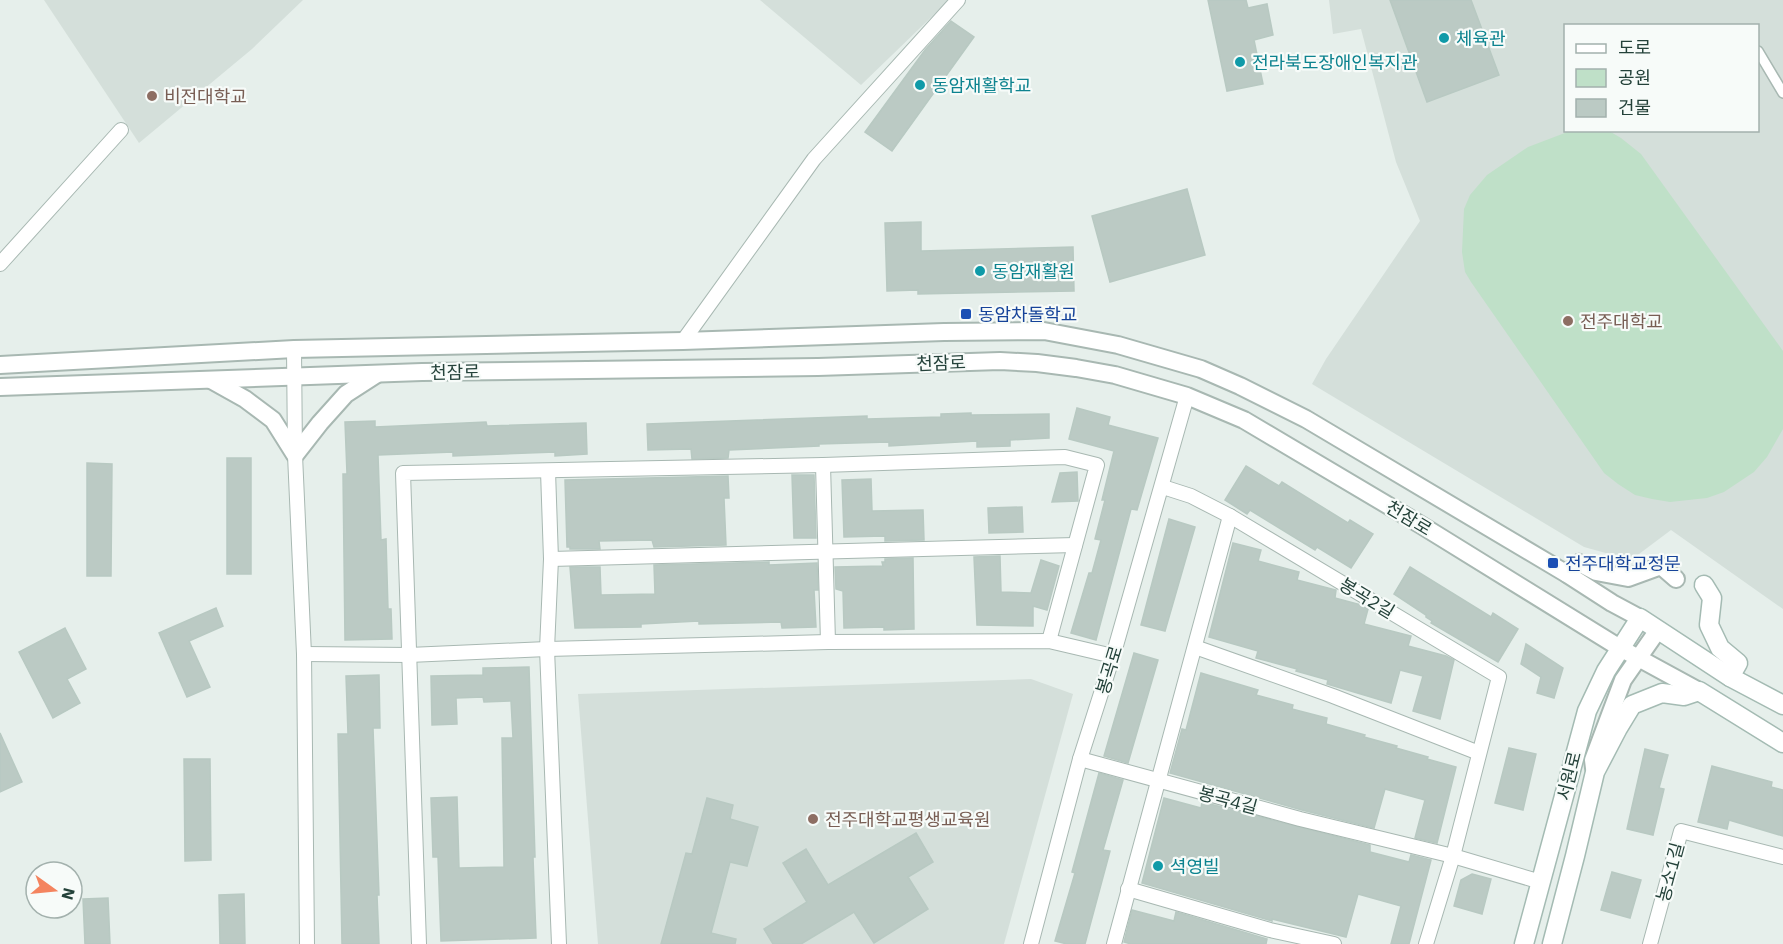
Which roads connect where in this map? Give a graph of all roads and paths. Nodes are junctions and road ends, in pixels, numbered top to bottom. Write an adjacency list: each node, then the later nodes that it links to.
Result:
1 (958, 0): 6 (street)
2 (1759, 53): 3 (street)
3 (1783, 93)
4 (121, 130): 5 (street)
5 (0, 264)
6 (683, 341): 7 (street, 천잠로); 22 (street, 천잠로)
7 (294, 349): 8 (street, 천잠로); 10 (street)
8 (0, 365)
9 (378, 374): 10 (street, 천잠로); 13 (street, 천잠로); 14 (street)
10 (295, 376): 11 (street, 천잠로); 14 (street)
11 (210, 380): 12 (street, 천잠로); 14 (street)
12 (0, 387)
13 (1187, 396): 17 (street, 봉곡로); 30 (street, 천잠로)
14 (295, 456): 32 (street)
15 (823, 465): 16 (street); 19 (street); 20 (street)
16 (548, 471): 21 (street); 33 (street)
17 (1163, 487): 18 (street, 봉곡2길); 34 (street, 봉곡로)
18 (1230, 516): 29 (street); 40 (street, 봉곡2길)
19 (1075, 545): 20 (street); 27 (street)
20 (826, 552): 21 (street); 28 (street)
21 (551, 559): 31 (street)
22 (1568, 574): 23 (street); 25 (street, 천잠로)
23 (1676, 579)
24 (1704, 585): 36 (main road)
25 (1640, 618): 26 (main road, 천잠로); 30 (main road, 서원로)
26 (1658, 630): 35 (street, 서원로); 36 (main road, 천잠로)
27 (1049, 641): 28 (street); 34 (street)
28 (828, 642): 31 (street)
29 (1195, 647): 40 (street); 43 (street)
30 (1620, 648): 35 (street, 천잠로); 46 (main road, 서원로)
31 (547, 649): 33 (street); 50 (street)
32 (304, 654): 33 (street); 48 (street)
33 (409, 655): 49 (street)
34 (1113, 656): 41 (street, 봉곡로)
35 (1638, 657): 37 (street, 천잠로); 42 (street, 서원로)
36 (1731, 677): 38 (main road, 천잠로)
37 (1699, 691): 39 (main road, 천잠로); 42 (main road)
38 (1783, 705)
39 (1783, 743)
40 (1479, 753): 44 (street, 봉곡2길)
41 (1080, 759): 43 (street, 봉곡4길); 51 (street, 봉곡로)
42 (1595, 772): 56 (main road, 서원로)
43 (1157, 780): 44 (street, 봉곡4길); 47 (street)
44 (1454, 856): 46 (street); 54 (street, 봉곡2길)
45 (1783, 857): 57 (street, 농소1길)
46 (1541, 882): 55 (main road, 서원로)
47 (1128, 889): 52 (street); 53 (street)
48 (308, 944)
49 (419, 944)
50 (559, 944)
51 (1031, 944)
52 (1114, 944)
53 (1334, 944)
54 (1426, 944)
55 (1524, 944)
56 (1551, 944)
57 (1650, 944)

